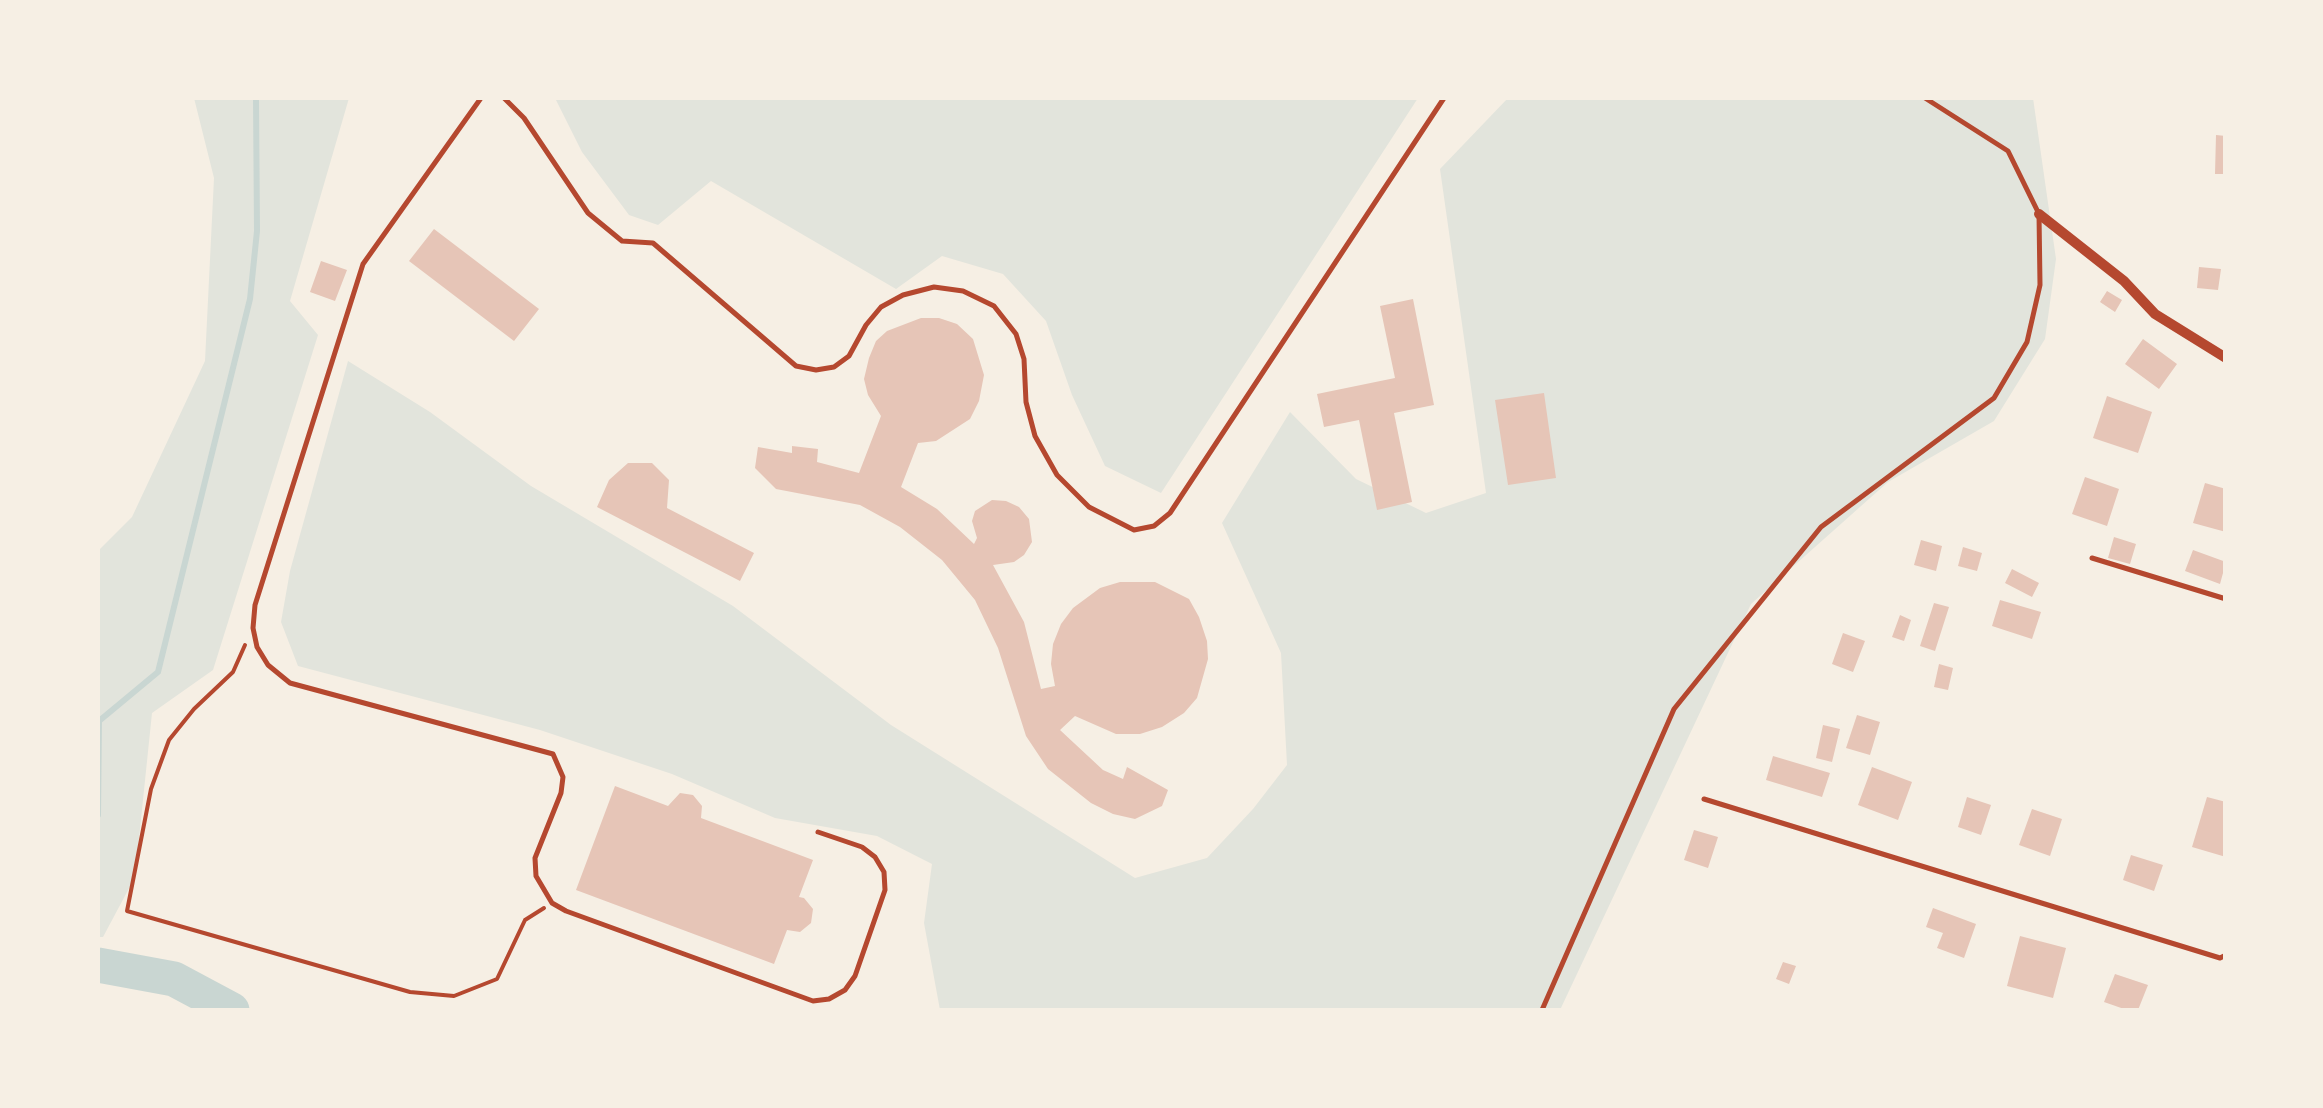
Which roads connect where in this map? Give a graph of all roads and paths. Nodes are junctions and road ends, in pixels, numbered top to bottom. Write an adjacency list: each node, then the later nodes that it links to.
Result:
1 (481, 98): 9 (lane)
2 (504, 98): 3 (lane)
3 (1444, 98)
4 (1925, 98): 5 (lane)
5 (2039, 214): 6 (street); 14 (lane)
6 (2226, 358)
7 (2092, 558): 8 (lane)
8 (2226, 600)
9 (253, 628): 12 (lane); 12 (path)
10 (1704, 799): 13 (lane)
11 (818, 832): 12 (lane)
12 (552, 903)
13 (2226, 955)
14 (1542, 1010)

